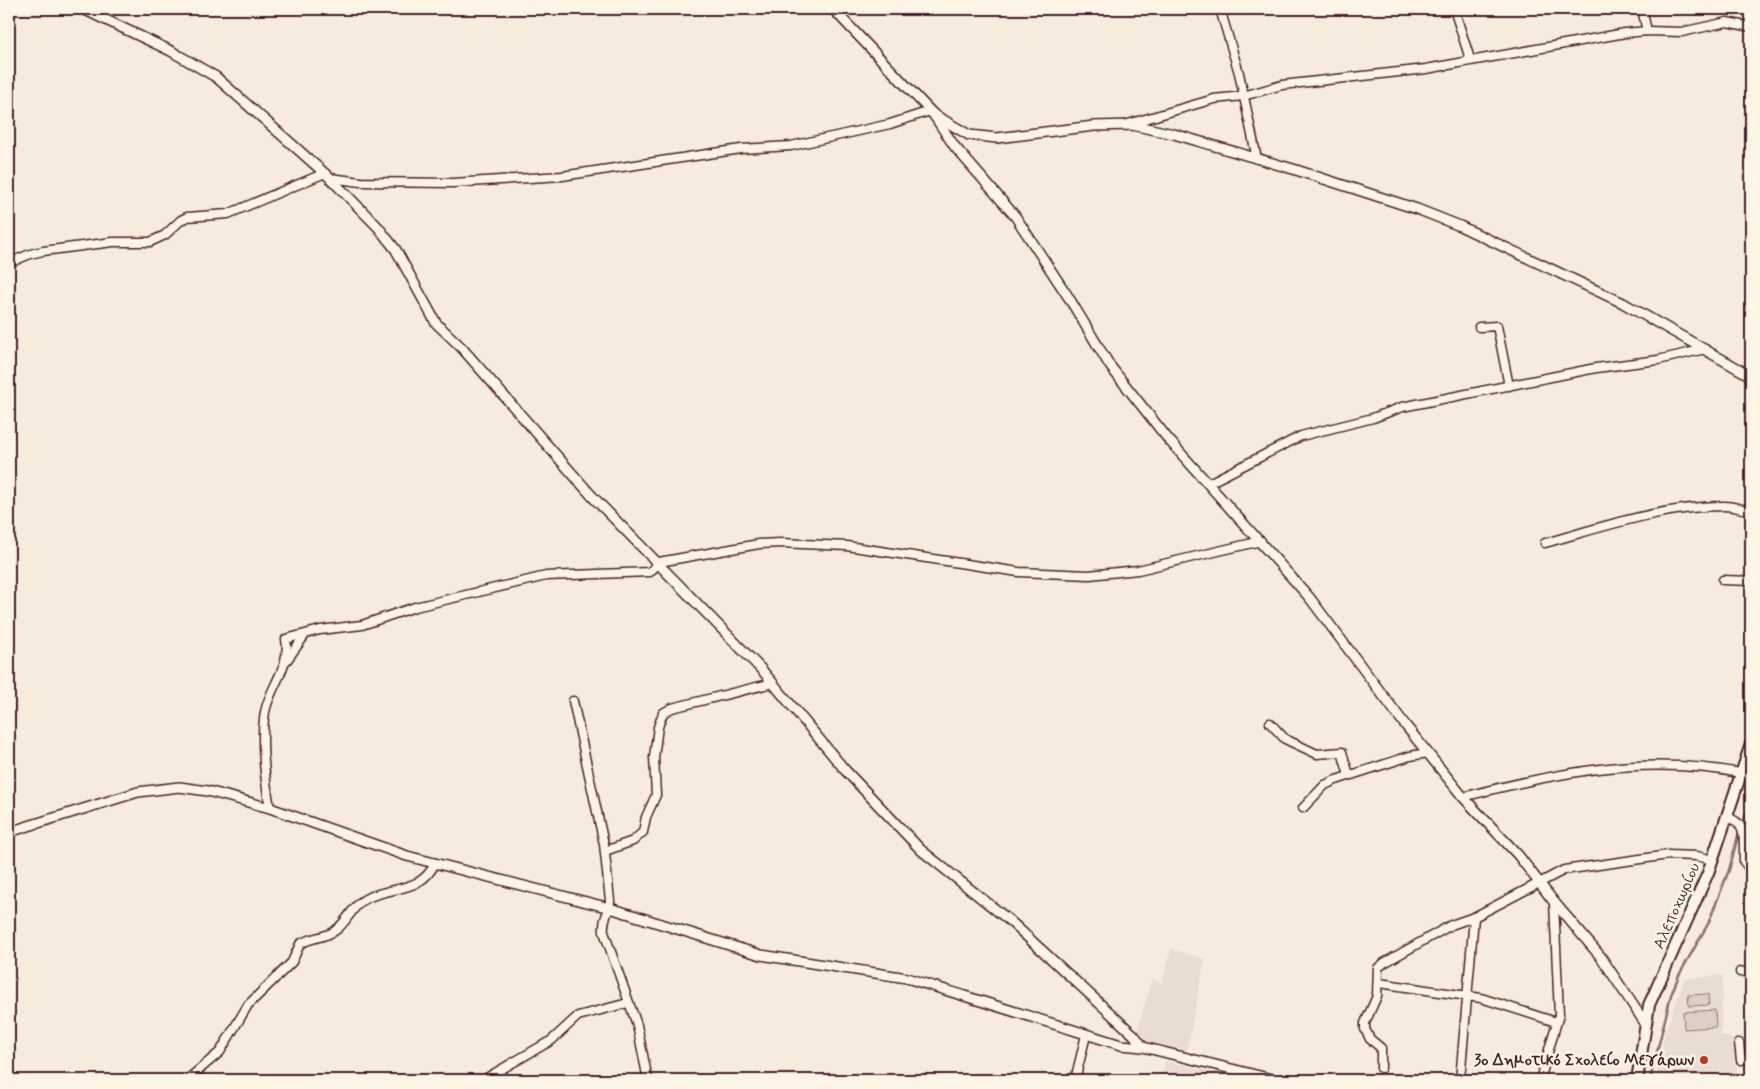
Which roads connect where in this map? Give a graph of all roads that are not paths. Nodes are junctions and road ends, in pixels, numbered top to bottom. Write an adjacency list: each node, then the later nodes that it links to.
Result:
1 (82, 9): 13 (street)
2 (833, 9): 10 (street)
3 (1220, 9): 9 (street)
4 (1454, 9): 8 (street)
5 (1642, 9): 7 (street)
6 (1751, 27): 7 (street)
7 (1647, 31): 8 (street)
8 (1470, 60): 9 (street)
9 (1243, 96): 11 (street); 12 (street)
10 (932, 112): 11 (street); 13 (street); 19 (street)
11 (1126, 124): 12 (street)
12 (1257, 158): 16 (street)
13 (328, 176): 14 (street); 23 (street)
14 (9, 263)
15 (1479, 327): 18 (street)
16 (1705, 349): 17 (street); 18 (street)
17 (1751, 376)
18 (1509, 386): 19 (street)
19 (1209, 483): 21 (street)
20 (1751, 510): 22 (street)
21 (1261, 541): 23 (street); 32 (street)
22 (1544, 543)
23 (659, 562): 26 (street); 28 (street)
24 (1723, 580): 25 (street)
25 (1751, 581)
26 (307, 634): 27 (street); 27 (street)
27 (286, 662): 36 (street)
28 (773, 683): 40 (street); 57 (street)
29 (573, 701): 40 (street)
30 (1270, 723): 34 (street)
31 (1751, 744): 33 (main road, Αλεποχωρίου)
32 (1428, 753): 34 (street); 35 (street)
33 (1740, 773): 35 (street); 38 (main road, Αλεποχωρίου)
34 (1349, 775): 37 (street)
35 (1463, 797): 44 (street)
36 (270, 808): 39 (street); 42 (street)
37 (1303, 808)
38 (1726, 817): 41 (main road, Αλεποχωρίου); 43 (street)
39 (9, 832)
40 (605, 851): 46 (street)
41 (1713, 860): 44 (street); 54 (main road, Αλεποχωρίου)
42 (435, 863): 46 (street); 60 (street)
43 (1751, 870)
44 (1538, 882): 45 (street); 47 (street)
45 (1554, 902): 53 (street); 54 (street)
46 (610, 908): 52 (street); 55 (street)
47 (1474, 917): 50 (street); 51 (street)
48 (1751, 971): 49 (street)
49 (1740, 972)
50 (1379, 983): 51 (street); 59 (street)
51 (1467, 996): 53 (street); 65 (street)
52 (628, 1002): 61 (street); 62 (street)
53 (1556, 1022): 66 (street)
54 (1645, 1024): 67 (main road, Αλεποχωρίου)
55 (1086, 1035): 57 (street); 63 (street)
56 (1739, 1043): 58 (street)
57 (1143, 1047): 64 (street)
58 (1751, 1058)
59 (1381, 1068)
60 (187, 1080)
61 (483, 1080)
62 (648, 1080)
63 (1075, 1080)
64 (1276, 1080)
65 (1460, 1080)
66 (1540, 1080)
67 (1637, 1080)

